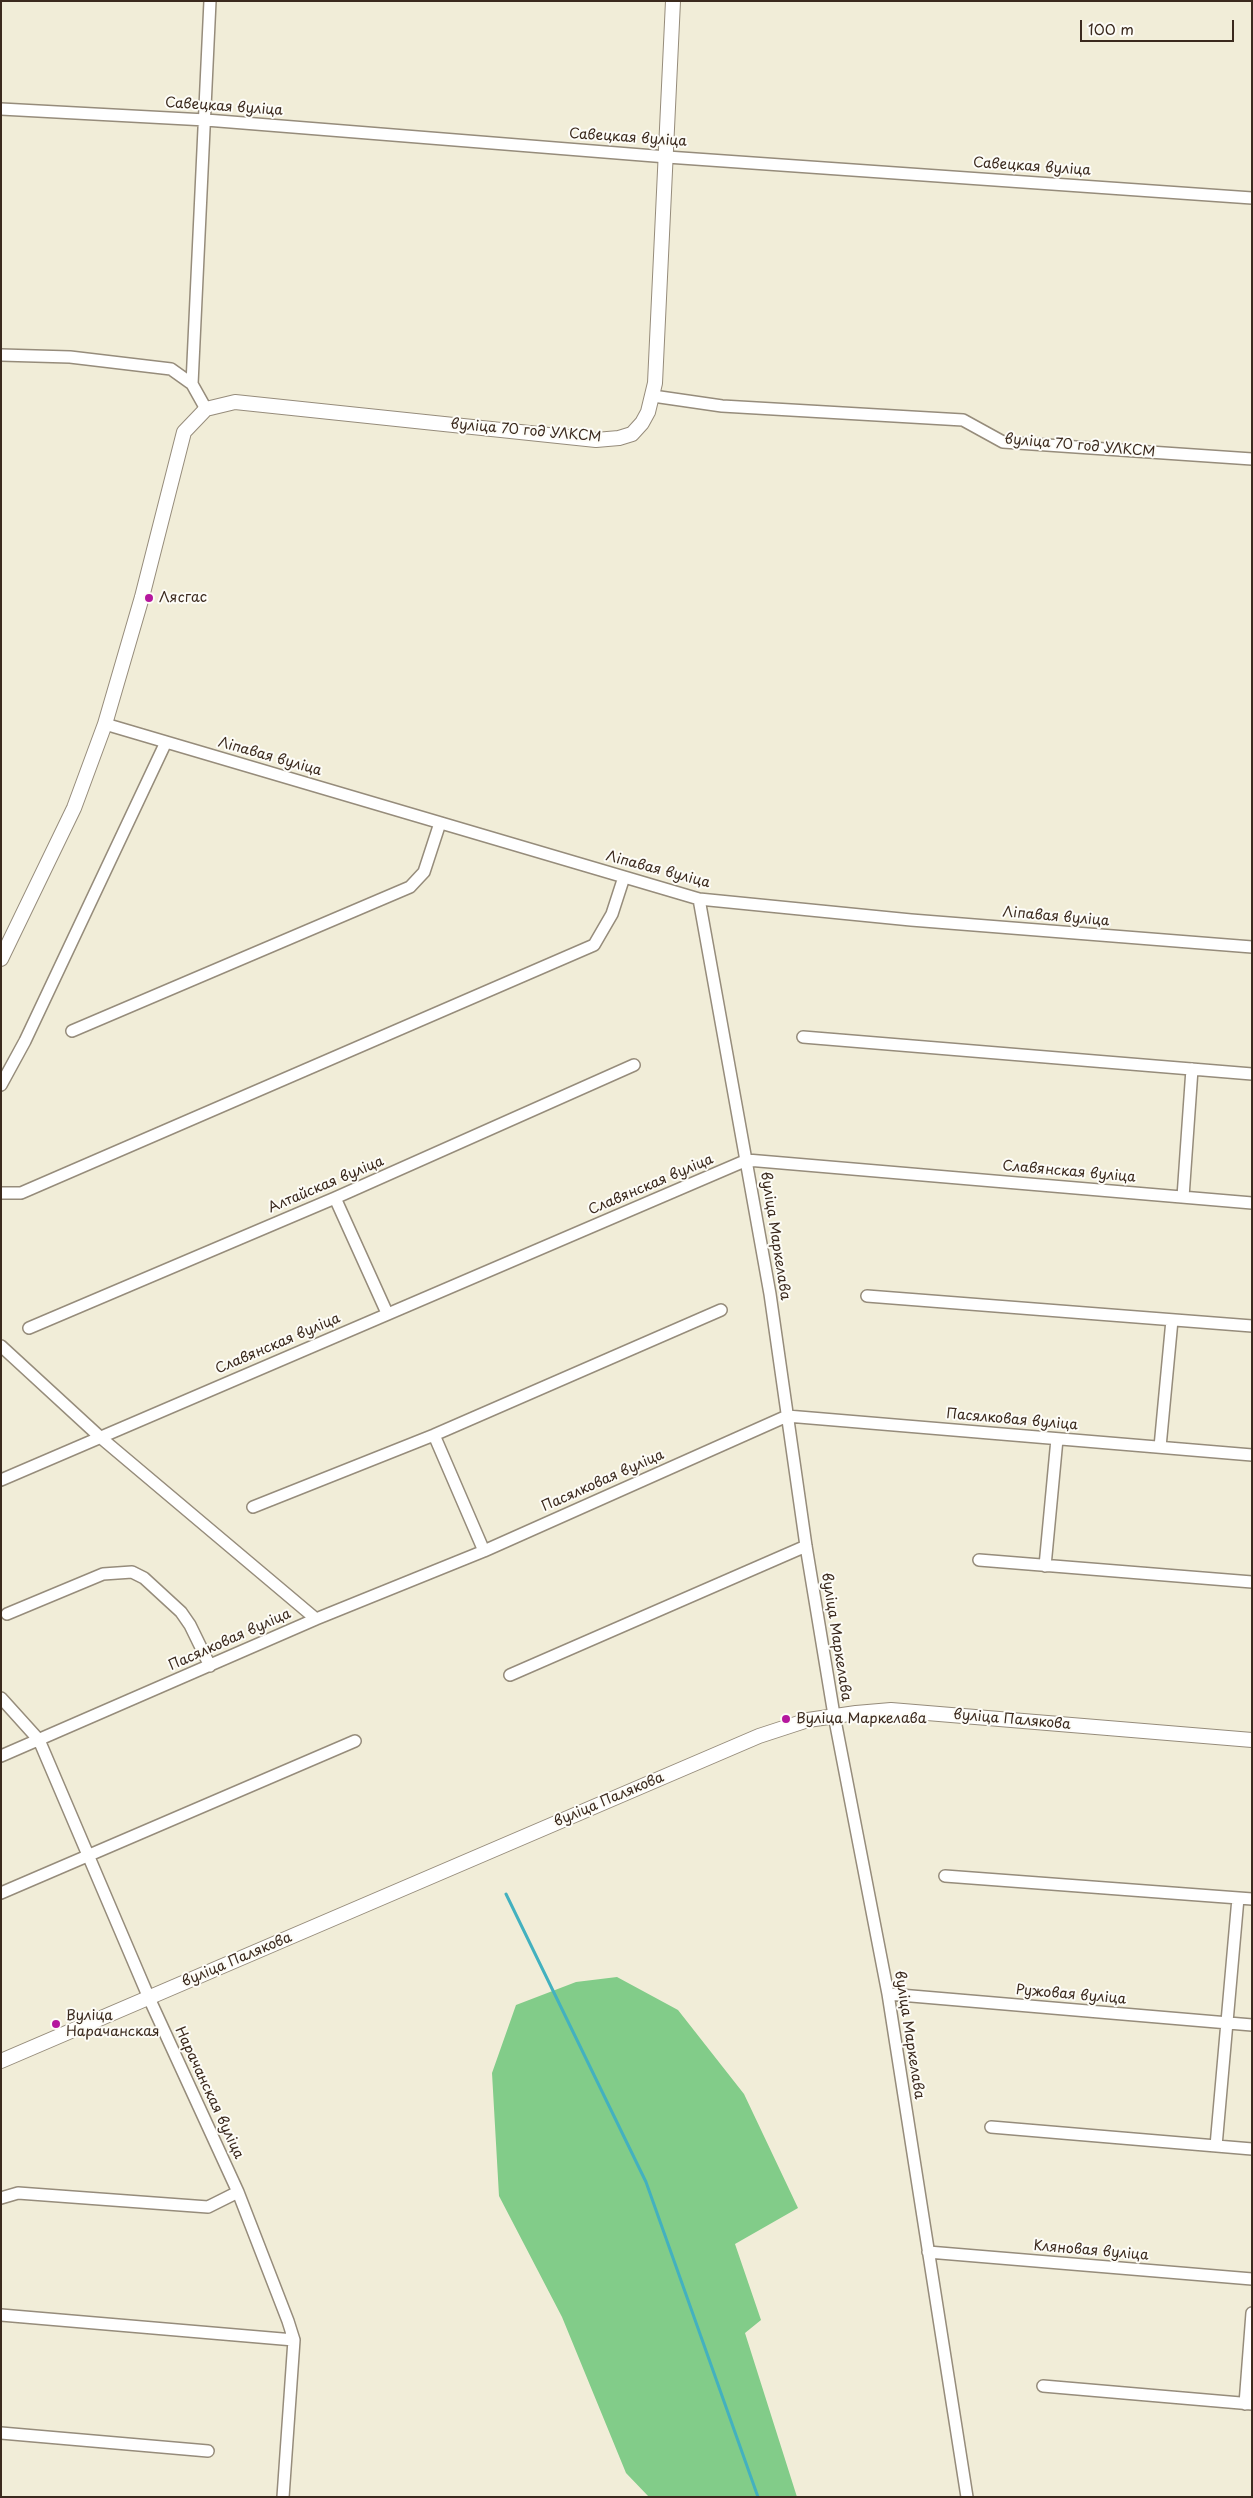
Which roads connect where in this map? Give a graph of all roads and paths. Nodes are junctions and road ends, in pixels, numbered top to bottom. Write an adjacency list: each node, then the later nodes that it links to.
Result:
1 (210, 1): 4 (street)
2 (673, 1): 5 (street)
3 (1, 110): 4 (street, Савецкая вуліца)
4 (206, 120): 5 (street, Савецкая вуліца); 8 (street)
5 (667, 156): 6 (street, Савецкая вуліца); 9 (street)
6 (1252, 198)
7 (1, 355): 8 (street)
8 (192, 384): 10 (street)
9 (652, 396): 10 (street, вуліца 70 год УЛКСМ); 11 (street, вуліца 70 год УЛКСМ)
10 (206, 409): 12 (street)
11 (1252, 459)
12 (105, 724): 13 (street, Ліпавая вуліца); 18 (street)
13 (166, 742): 14 (street, Ліпавая вуліца); 24 (street)
14 (440, 823): 15 (street, Ліпавая вуліца); 19 (street)
15 (624, 877): 16 (street, Ліпавая вуліца); 26 (street)
16 (699, 899): 17 (street, Ліпавая вуліца); 25 (street, вуліца Маркелава)
17 (1252, 947)
18 (1, 959)
19 (72, 1031)
20 (803, 1037): 22 (street)
21 (634, 1066): 28 (street, Алтайская вуліца)
22 (1192, 1069): 23 (street); 27 (street)
23 (1252, 1074)
24 (1, 1085)
25 (747, 1160): 27 (street, Славянская вуліца); 32 (street, Славянская вуліца); 37 (street, вуліца Маркелава)
26 (1, 1193)
27 (1183, 1197): 29 (street, Славянская вуліца)
28 (335, 1198): 32 (street); 35 (street, Алтайская вуліца)
29 (1252, 1203)
30 (867, 1296): 33 (street)
31 (721, 1310): 38 (street)
32 (387, 1313): 39 (street, Славянская вуліца)
33 (1172, 1320): 34 (street); 41 (street)
34 (1252, 1326)
35 (29, 1328)
36 (1, 1346): 39 (street)
37 (787, 1416): 40 (street, Пасялковая вуліца); 45 (street, вуліца Маркелава); 46 (street, Пасялковая вуліца)
38 (434, 1435): 44 (street); 46 (street)
39 (100, 1437): 43 (street, Славянская вуліца); 51 (street)
40 (1057, 1439): 41 (street, Пасялковая вуліца); 48 (street)
41 (1160, 1447): 42 (street, Пасялковая вуліца)
42 (1252, 1455)
43 (1, 1480)
44 (252, 1507)
45 (806, 1546): 53 (street); 55 (street, вуліца Маркелава)
46 (484, 1550): 51 (street, Пасялковая вуліца)
47 (979, 1560): 48 (street)
48 (1045, 1566): 49 (street)
49 (1252, 1582)
50 (7, 1614): 52 (street)
51 (316, 1619): 52 (street, Пасялковая вуліца)
52 (210, 1666): 56 (street, Пасялковая вуліца)
53 (510, 1675)
54 (1, 1698): 56 (street, Нарачанская вуліца)
55 (834, 1715): 57 (street, вуліца Палякова); 65 (street, вуліца Маркелава); 66 (street, вуліца Палякова)
56 (38, 1740): 59 (street, Пасялковая вуліца); 60 (street, Нарачанская вуліца)
57 (1252, 1740)
58 (355, 1741): 60 (street)
59 (1, 1756)
60 (88, 1856): 62 (street); 66 (street, Нарачанская вуліца)
61 (945, 1876): 63 (street)
62 (1, 1893)
63 (1238, 1898): 64 (street); 67 (street)
64 (1252, 1898)
65 (888, 1994): 67 (street, Ружовая вуліца); 75 (street, вуліца Маркелава)
66 (149, 1998): 69 (street, вуліца Палякова); 73 (street, Нарачанская вуліца)
67 (1226, 2023): 68 (street, Ружовая вуліца); 71 (street)
68 (1252, 2025)
69 (1, 2061)
70 (991, 2127): 71 (street)
71 (1216, 2146): 72 (street)
72 (1252, 2149)
73 (238, 2192): 74 (street); 79 (street, Нарачанская вуліца)
74 (1, 2198)
75 (928, 2252): 76 (street, Кляновая вуліца); 85 (street, вуліца Маркелава)
76 (1252, 2279)
77 (1252, 2313): 81 (street)
78 (1, 2315): 79 (street)
79 (294, 2340): 84 (street, Нарачанская вуліца)
80 (1043, 2386): 81 (street)
81 (1248, 2404)
82 (1, 2433): 83 (street)
83 (208, 2451)
84 (283, 2497)
85 (967, 2497)

